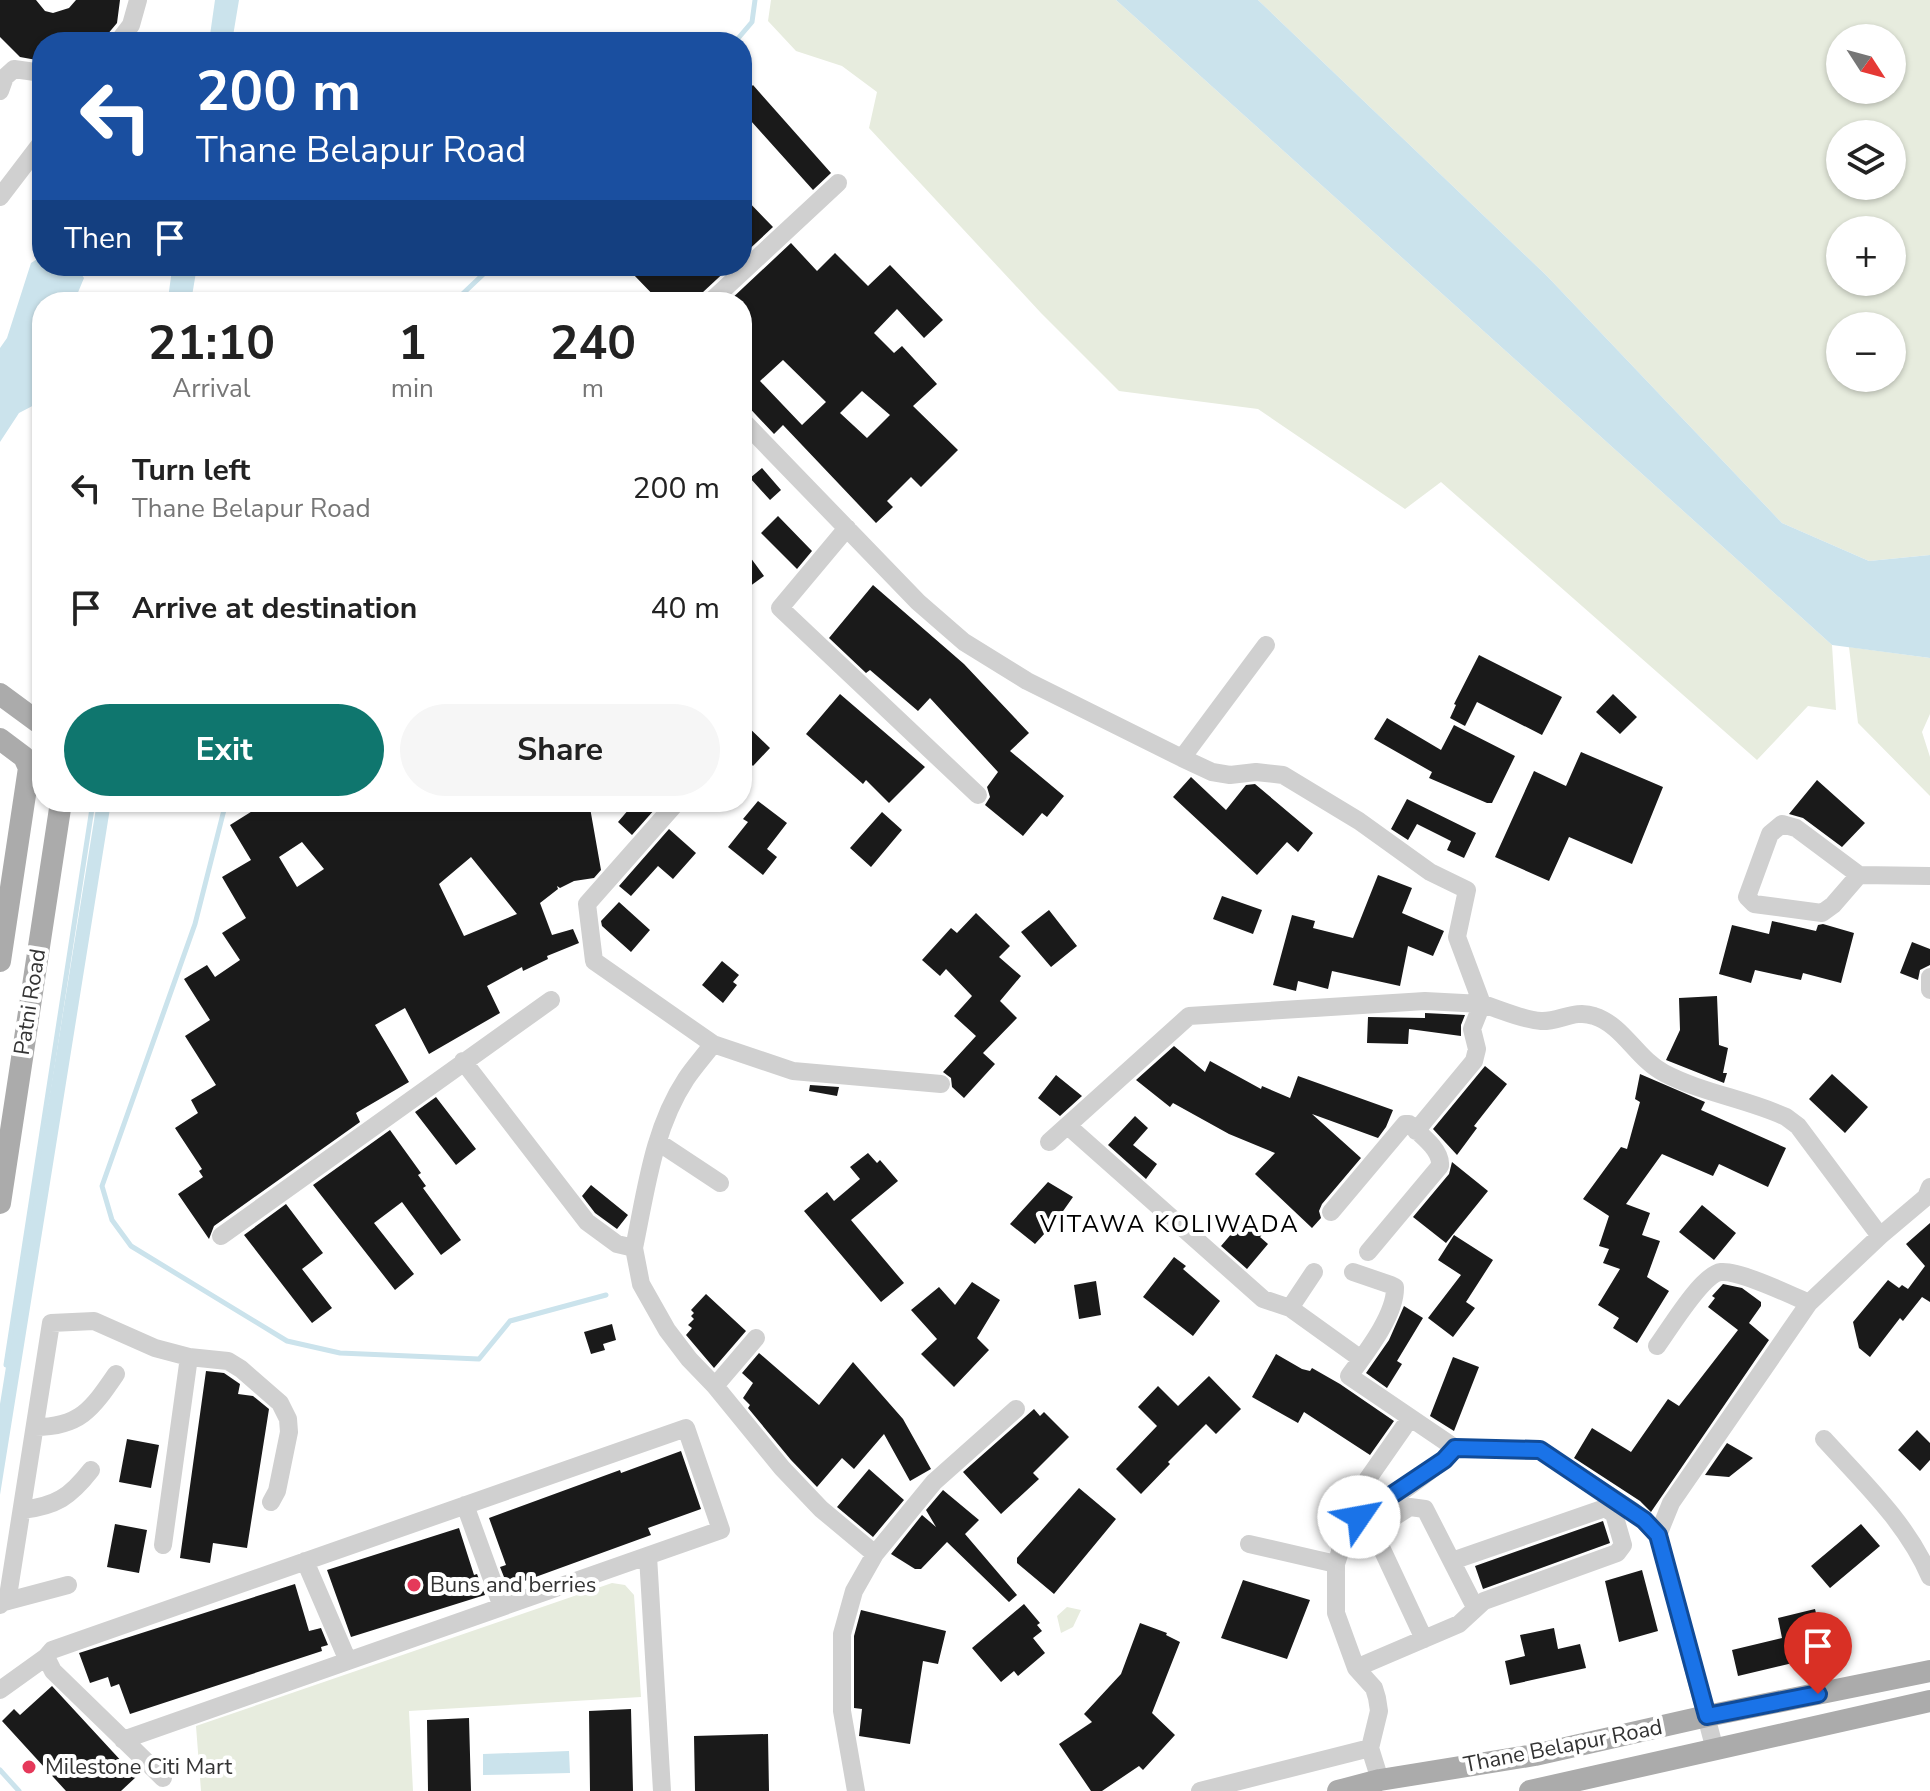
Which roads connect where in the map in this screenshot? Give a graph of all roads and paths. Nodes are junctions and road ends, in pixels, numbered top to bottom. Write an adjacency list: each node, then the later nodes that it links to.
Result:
1 (138, 0): 2 (street)
2 (126, 32)
3 (32, 72): 4 (street)
4 (0, 91)
5 (32, 155): 7 (street)
6 (838, 183): 8 (street)
7 (0, 197)
8 (752, 263)
9 (738, 276): 10 (street)
10 (721, 292)
11 (752, 430): 12 (street)
12 (847, 528): 17 (street); 18 (street)
13 (1266, 645): 17 (street)
14 (0, 694): 15 (main road)
15 (32, 718)
16 (0, 739): 23 (main road, Patni Road)
17 (1182, 758): 27 (street)
18 (978, 795)
19 (59, 812): 37 (main road, Patni Road)
20 (668, 812): 28 (street)
21 (1859, 875): 21 (street); 22 (street)
22 (1930, 876)
23 (0, 961)
24 (1930, 977): 25 (street)
25 (1930, 990)
26 (551, 1000): 29 (street)
27 (1482, 1004): 31 (street); 32 (street); 40 (street)
28 (713, 1044): 30 (street); 33 (street)
29 (463, 1061): 39 (street); 41 (street)
30 (941, 1084)
31 (1068, 1126): 34 (street); 46 (street)
32 (1416, 1131): 38 (street); 42 (street)
33 (658, 1142): 35 (street); 41 (street)
34 (1049, 1142)
35 (720, 1183)
36 (1929, 1195): 40 (street)
37 (0, 1203)
38 (1331, 1212)
39 (221, 1236)
40 (1880, 1236): 45 (street)
41 (634, 1248): 52 (street)
42 (1368, 1252)
43 (1314, 1272): 46 (street)
44 (1353, 1272): 50 (street)
45 (1809, 1303): 48 (street); 66 (street)
46 (1290, 1308): 50 (street)
47 (756, 1338): 52 (street)
48 (1657, 1346)
49 (189, 1357): 54 (street); 59 (street); 68 (street)
50 (1361, 1359): 57 (street)
51 (116, 1374): 54 (street)
52 (715, 1386): 69 (street)
53 (1016, 1409): 69 (street)
54 (35, 1427): 61 (street)
55 (1404, 1427): 63 (street)
56 (1824, 1439): 74 (street)
57 (1455, 1448): 62 (street); 63 (street)
58 (91, 1470): 61 (street)
59 (271, 1502)
60 (465, 1505): 70 (street); 72 (street); 77 (street)
61 (22, 1510): 76 (street)
62 (1639, 1515): 64 (street); 66 (street)
63 (1350, 1521): 71 (street)
64 (1617, 1523): 73 (street); 78 (street)
65 (1373, 1530): 71 (street); 73 (street); 79 (street)
66 (1658, 1535): 86 (street)
67 (1249, 1544): 71 (street)
68 (163, 1545)
69 (875, 1554): 93 (street)
70 (648, 1556): 77 (street); 92 (street)
71 (1338, 1557): 82 (street)
72 (305, 1561): 80 (street); 81 (street)
73 (1452, 1561): 78 (street)
74 (1930, 1577)
75 (68, 1585): 76 (street)
76 (2, 1604)
77 (502, 1607): 81 (street)
78 (1475, 1607): 79 (street)
79 (1424, 1639): 82 (street)
80 (46, 1657): 84 (street); 87 (street)
81 (348, 1661): 87 (street)
82 (1356, 1668): 88 (street)
83 (1930, 1671): 86 (main road, Thane Belapur Road)
84 (0, 1690)
85 (1930, 1701): 89 (main road, Thane Belapur Road)
86 (1707, 1716): 89 (street); 91 (main road, Thane Belapur Road)
87 (123, 1740): 90 (street)
88 (1370, 1748): 91 (street); 94 (street)
89 (1715, 1750): 96 (main road, Thane Belapur Road)
90 (163, 1778)
91 (1380, 1780): 95 (main road, Thane Belapur Road)
92 (662, 1791)
93 (856, 1791)
94 (1200, 1791)
95 (1338, 1791)
96 (1530, 1791)

